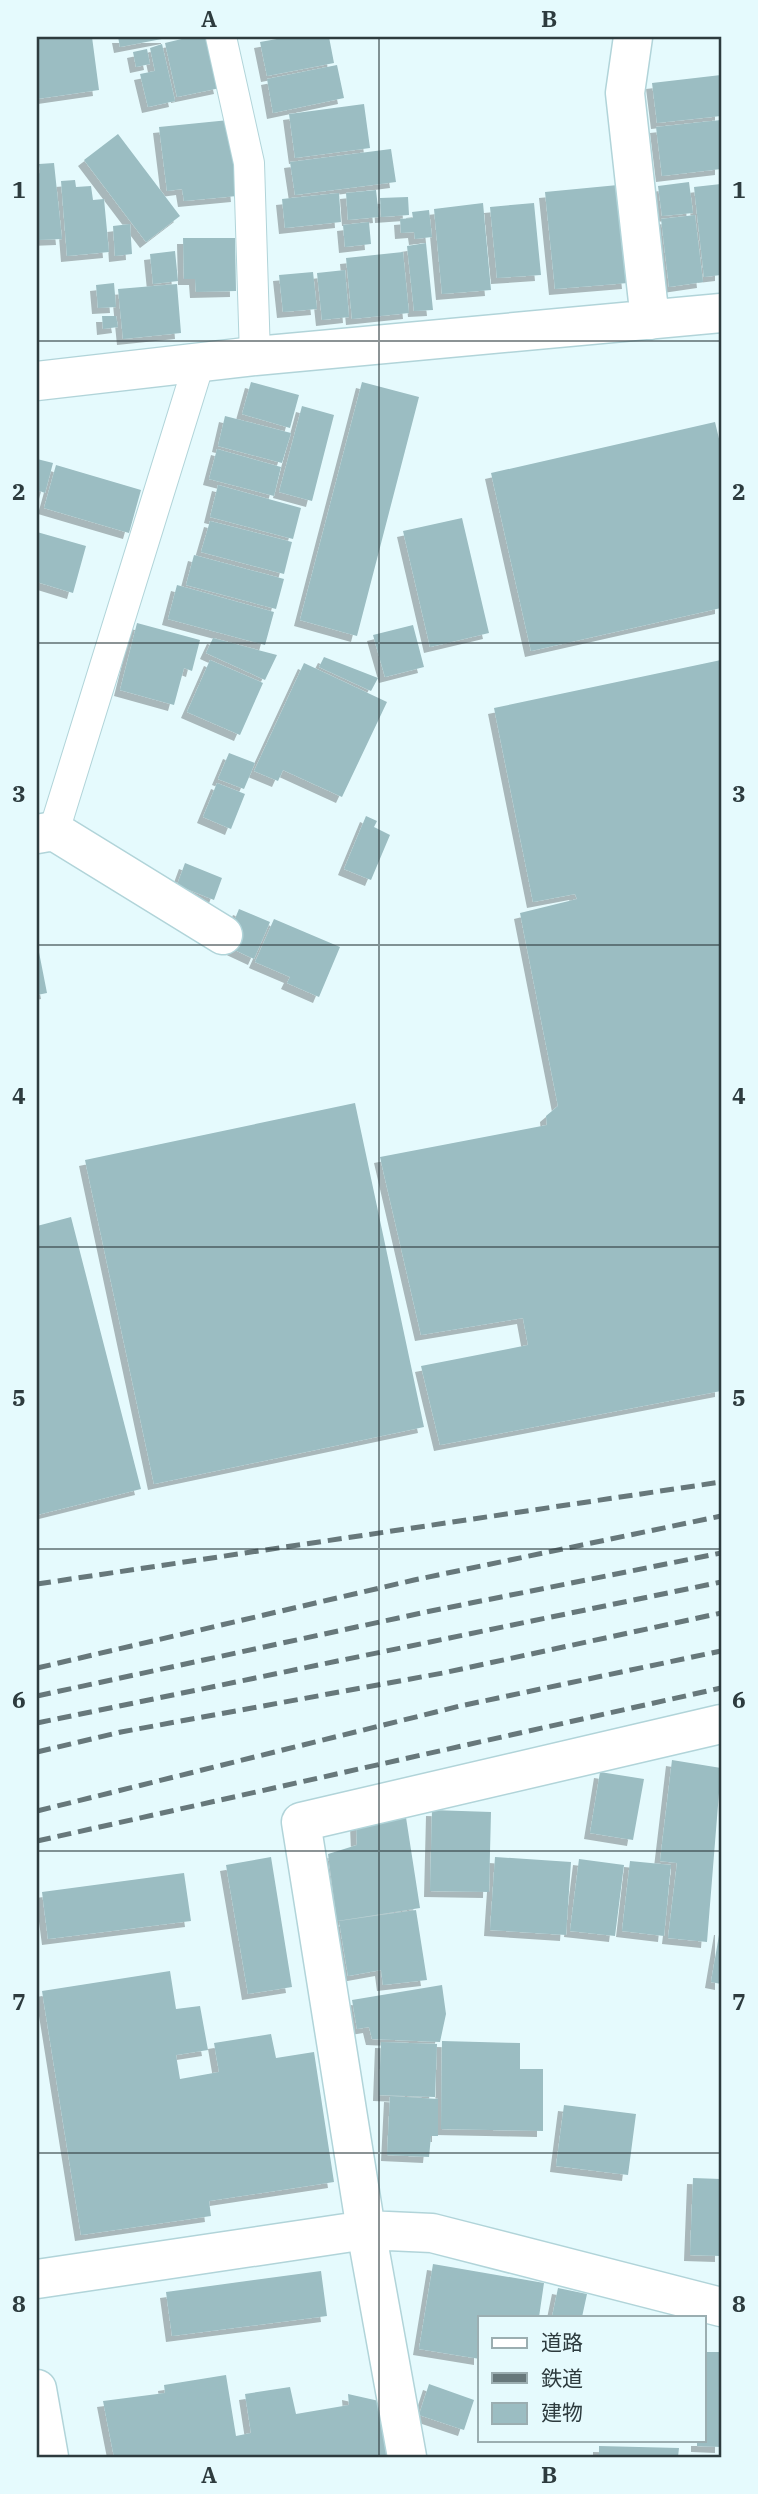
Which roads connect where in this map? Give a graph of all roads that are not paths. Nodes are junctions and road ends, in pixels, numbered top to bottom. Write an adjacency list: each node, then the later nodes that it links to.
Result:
1 (220, 37): 5 (lane)
2 (633, 37): 4 (street)
3 (721, 313): 4 (street)
4 (650, 320): 5 (street)
5 (255, 356): 6 (street)
6 (199, 363): 7 (street); 8 (lane)
7 (37, 381)
8 (42, 829): 9 (street)
9 (223, 935)
10 (721, 1724): 11 (street)
11 (366, 2230): 12 (street); 13 (street); 16 (street)
12 (37, 2279)
13 (721, 2307)
14 (37, 2389): 15 (street)
15 (49, 2457)
16 (407, 2457)

